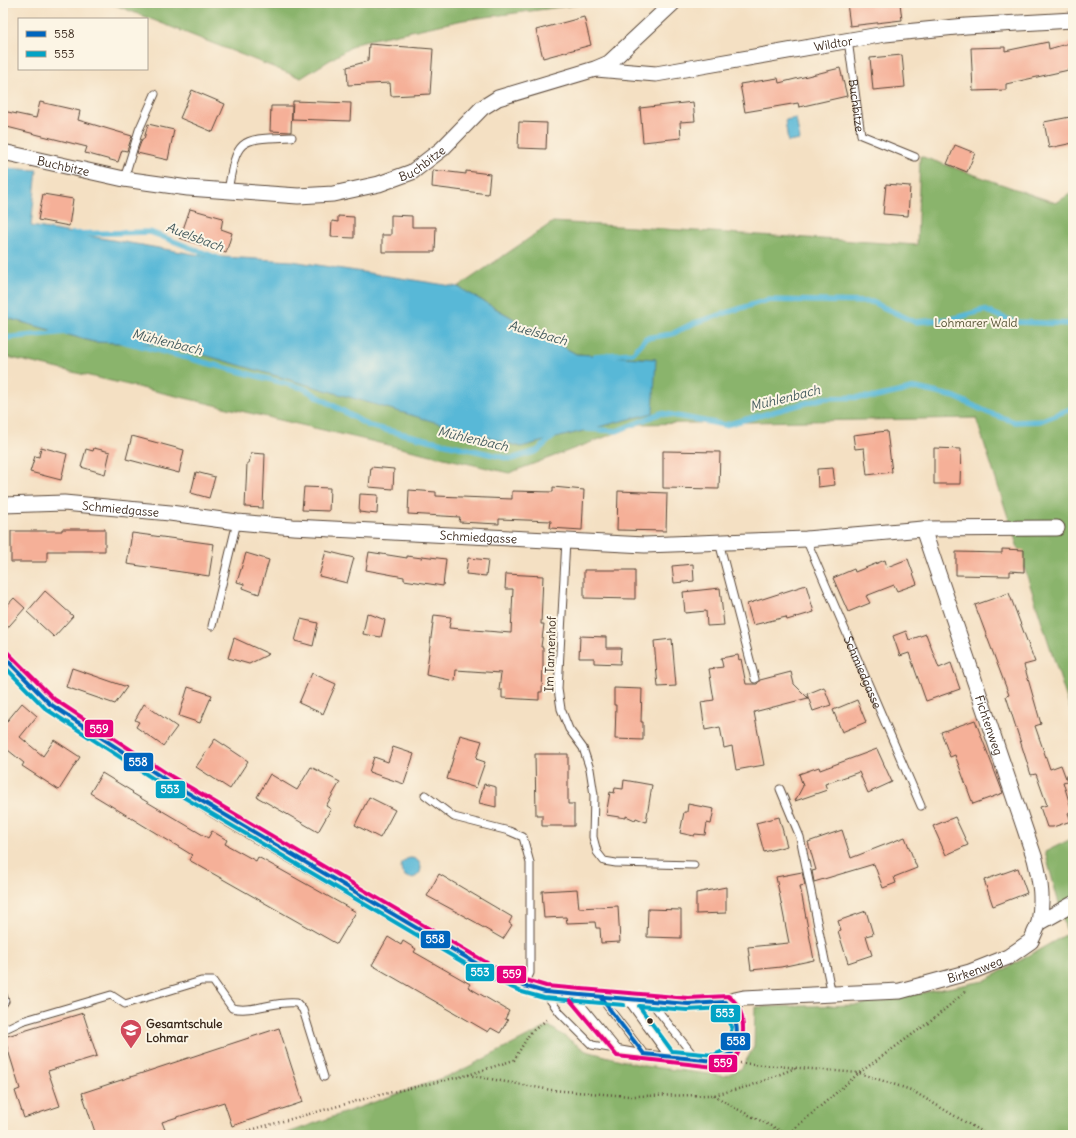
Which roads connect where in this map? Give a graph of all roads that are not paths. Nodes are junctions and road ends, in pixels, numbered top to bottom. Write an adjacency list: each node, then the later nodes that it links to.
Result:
1 (673, 3): 4 (street, Buchbitze)
2 (1073, 20): 3 (street, Wildtor)
3 (848, 40): 4 (street, Wildtor); 8 (lane, Buchbitze)
4 (595, 69): 10 (street, Buchbitze)
5 (155, 94): 9 (lane)
6 (292, 137): 10 (lane)
7 (3, 152): 9 (street, Buchbitze)
8 (916, 157)
9 (124, 179): 10 (street, Buchbitze)
10 (228, 191)
11 (3, 505): 12 (street, Schmiedgasse)
12 (237, 522): 15 (street, Schmiedgasse); 18 (lane)
13 (1057, 528): 14 (street, Schmiedgasse)
14 (923, 529): 16 (street, Schmiedgasse); 26 (street, Fichtenweg)
15 (566, 539): 17 (street, Schmiedgasse); 24 (lane, Im Tannenhof)
16 (806, 539): 17 (street, Schmiedgasse); 23 (lane, Schmiedgasse)
17 (719, 542): 20 (lane)
18 (212, 626)
19 (3, 656): 27 (street, Birkenweg)
20 (754, 679)
21 (780, 789): 31 (lane)
22 (425, 795): 27 (lane)
23 (921, 806)
24 (694, 865)
25 (1073, 904): 26 (street)
26 (1039, 923): 31 (street, Birkenweg)
27 (524, 986): 28 (street, Birkenweg)
28 (545, 992): 30 (street, Birkenweg); 38 (lane)
29 (3, 995): 36 (lane)
30 (574, 995): 32 (street, Birkenweg); 38 (lane)
31 (832, 995): 35 (street, Birkenweg)
32 (601, 998): 33 (street, Birkenweg); 39 (lane)
33 (627, 1000): 34 (street, Birkenweg); 40 (lane)
34 (651, 1001): 35 (street, Birkenweg); 41 (lane)
35 (726, 1002): 41 (lane)
36 (3, 1004)
37 (3, 1030): 42 (lane)
38 (618, 1050): 39 (lane)
39 (644, 1054): 40 (lane)
40 (669, 1057): 41 (lane)
41 (697, 1060)
42 (324, 1077)

